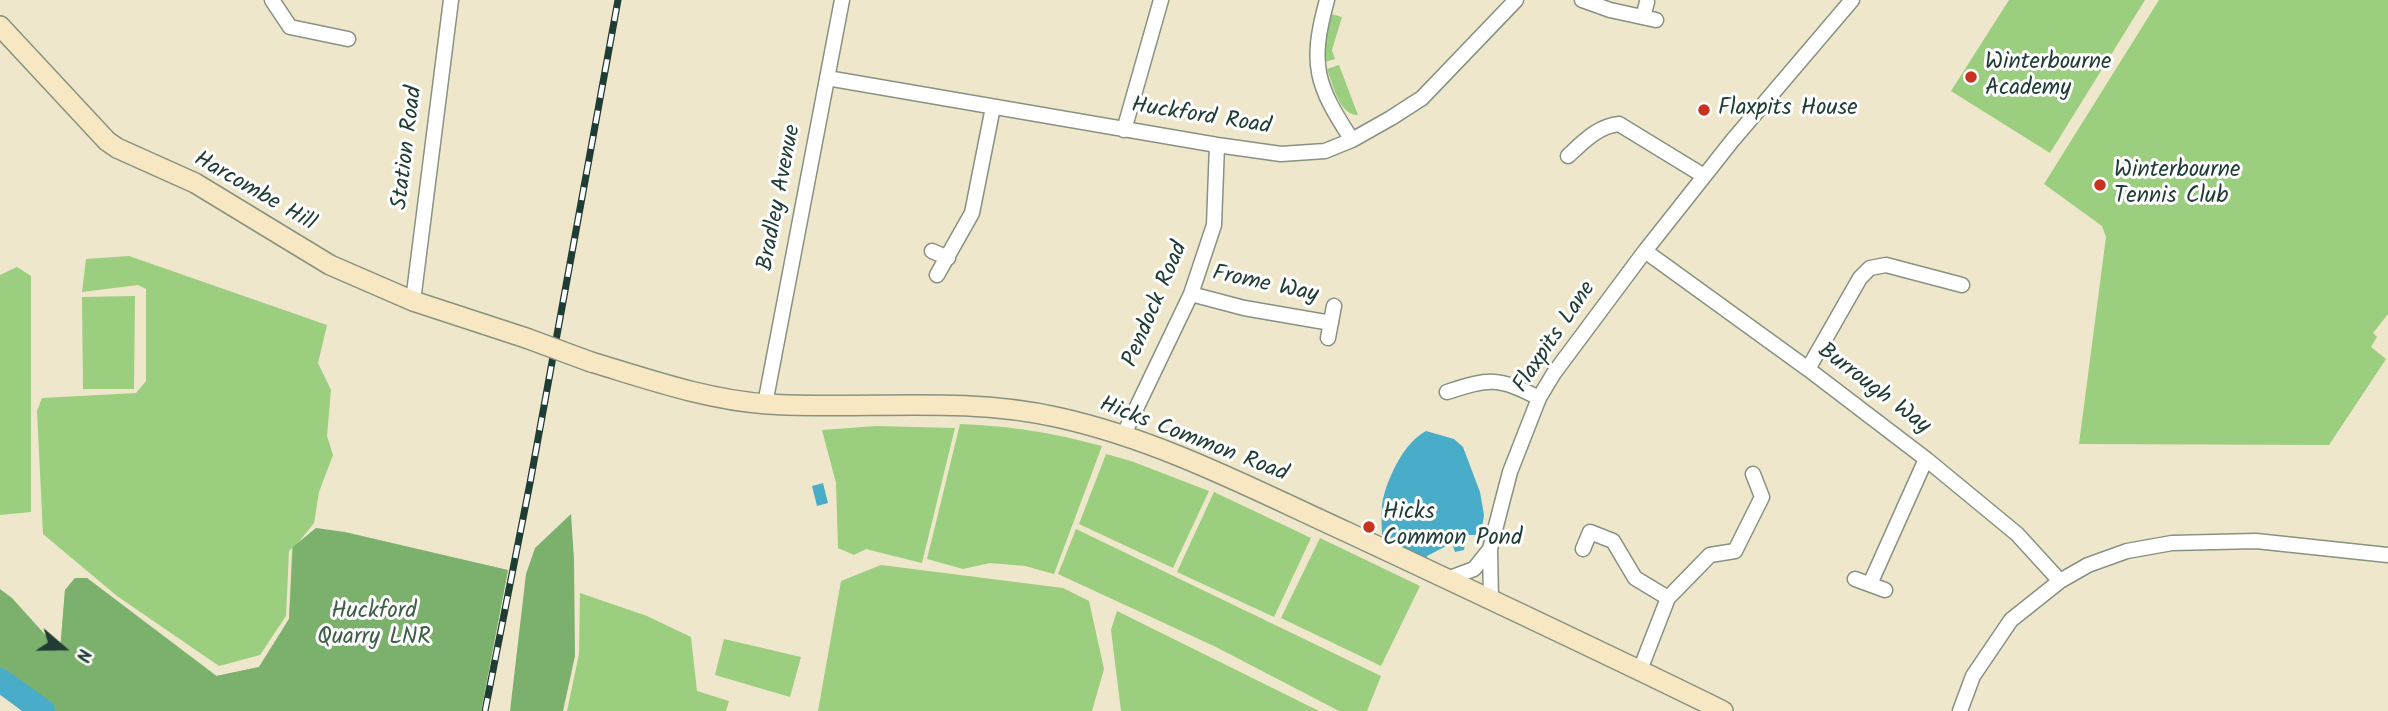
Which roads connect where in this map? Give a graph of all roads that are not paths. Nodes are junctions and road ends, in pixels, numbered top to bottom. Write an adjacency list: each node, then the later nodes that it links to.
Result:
1 (272, 0): 11 (street)
2 (450, 0): 25 (street, Station Road)
3 (842, 0): 12 (street, Bradley Avenue)
4 (1161, 0): 14 (street)
5 (1327, 0): 15 (street)
6 (1517, 0): 15 (street, Huckford Road)
7 (1581, 0): 9 (street)
8 (1852, 0): 18 (street, Flaxpits Lane)
9 (1647, 2)
10 (0, 26): 25 (street, Harcombe Hill)
11 (348, 39)
12 (827, 78): 13 (street, Huckford Road); 33 (street, Bradley Avenue)
13 (993, 107): 14 (street, Huckford Road); 21 (street)
14 (1124, 130): 16 (street, Huckford Road)
15 (1352, 141): 16 (street, Huckford Road)
16 (1217, 145): 24 (street, Pendock Road)
17 (1568, 156): 18 (street)
18 (1704, 176): 20 (street, Flaxpits Lane)
19 (932, 251): 21 (street)
20 (1645, 251): 30 (street, Burrough Way); 32 (street, Flaxpits Lane)
21 (948, 258): 22 (street)
22 (937, 275)
23 (1962, 285): 30 (street)
24 (1191, 293): 27 (street, Frome Way); 34 (street, Pendock Road)
25 (413, 301): 28 (street, Harcombe Hill)
26 (1334, 306): 27 (street, Frome Way)
27 (1331, 323): 29 (street, Frome Way)
28 (526, 338): 33 (street, Hicks Common Road, bridge)
29 (1328, 338)
30 (1808, 369): 35 (street, Burrough Way)
31 (1447, 392): 32 (street)
32 (1539, 398): 37 (street, Flaxpits Lane)
33 (765, 404): 34 (street, Hicks Common Road)
34 (1123, 436): 40 (street, Hicks Common Road)
35 (1926, 459): 42 (street, Burrough Way); 43 (street)
36 (1753, 474): 45 (street)
37 (1490, 549): 40 (street); 46 (street, Flaxpits Lane)
38 (1583, 549): 45 (street)
39 (2388, 554): 42 (street)
40 (1447, 579): 46 (street, Hicks Common Road)
41 (1855, 579): 43 (street)
42 (2060, 582): 49 (street)
43 (1870, 584): 44 (street)
44 (1885, 590)
45 (1668, 598): 47 (street)
46 (1492, 600): 47 (street, Hicks Common Road)
47 (1640, 670): 48 (street, Hicks Common Road)
48 (1723, 711)
49 (1961, 711)

